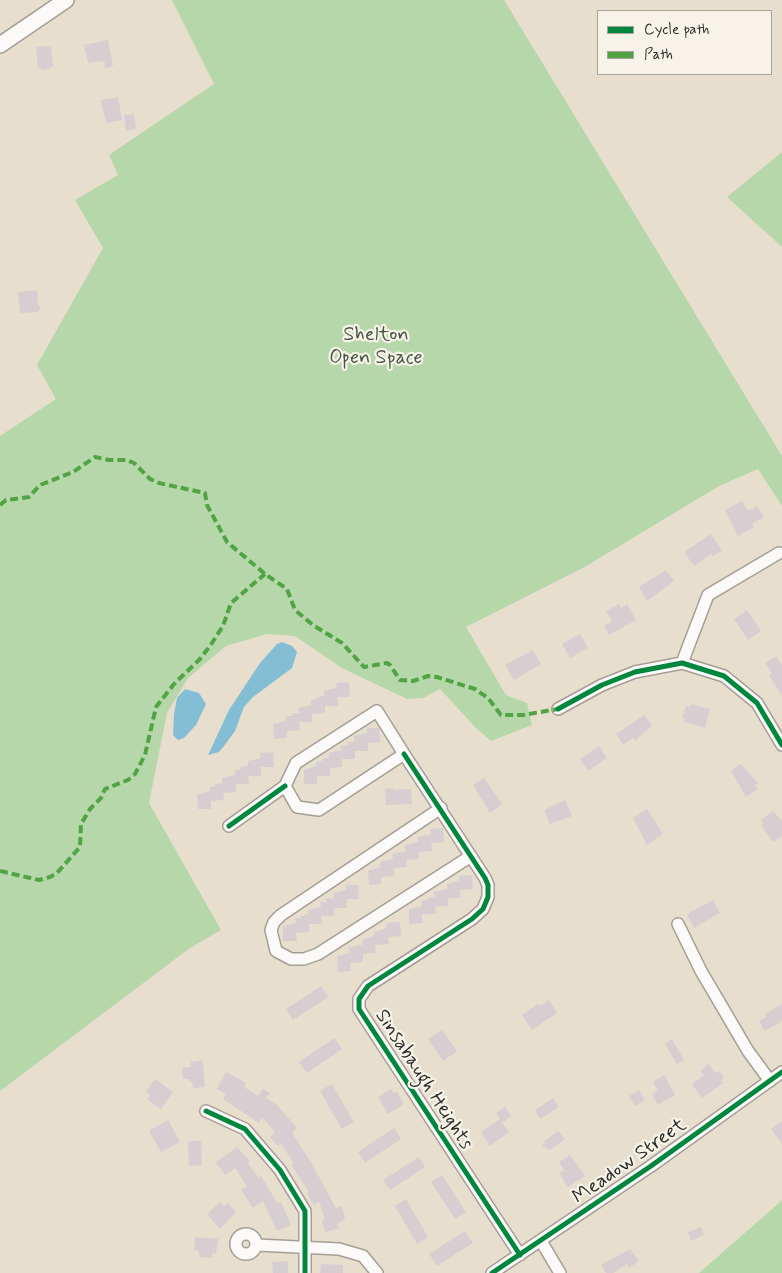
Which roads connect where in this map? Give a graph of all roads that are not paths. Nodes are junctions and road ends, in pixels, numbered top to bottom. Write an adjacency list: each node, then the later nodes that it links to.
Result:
1 (66, 0): 2 (main road)
2 (0, 45)
3 (779, 553): 4 (street)
4 (682, 663): 5 (street); 6 (street)
5 (558, 709)
6 (782, 745)
7 (404, 754): 8 (street); 8 (street, Sinsabaugh Heights); 9 (street, Sinsabaugh Heights)
8 (285, 786): 10 (street, Sinsabaugh Heights)
9 (441, 808): 11 (street, Sinsabaugh Heights); 11 (street)
10 (229, 826)
11 (471, 856): 19 (street, Sinsabaugh Heights)
12 (678, 924): 14 (street)
13 (782, 1072): 14 (street, Meadow Street)
14 (770, 1081): 16 (street, Meadow Street)
15 (206, 1111): 18 (street)
16 (541, 1241): 19 (street, Meadow Street); 23 (street)
17 (257, 1245): 18 (street)
18 (306, 1246): 20 (street); 21 (street)
19 (520, 1254): 22 (street, Meadow Street)
20 (304, 1273)
21 (377, 1273)
22 (492, 1273)
23 (560, 1273)

